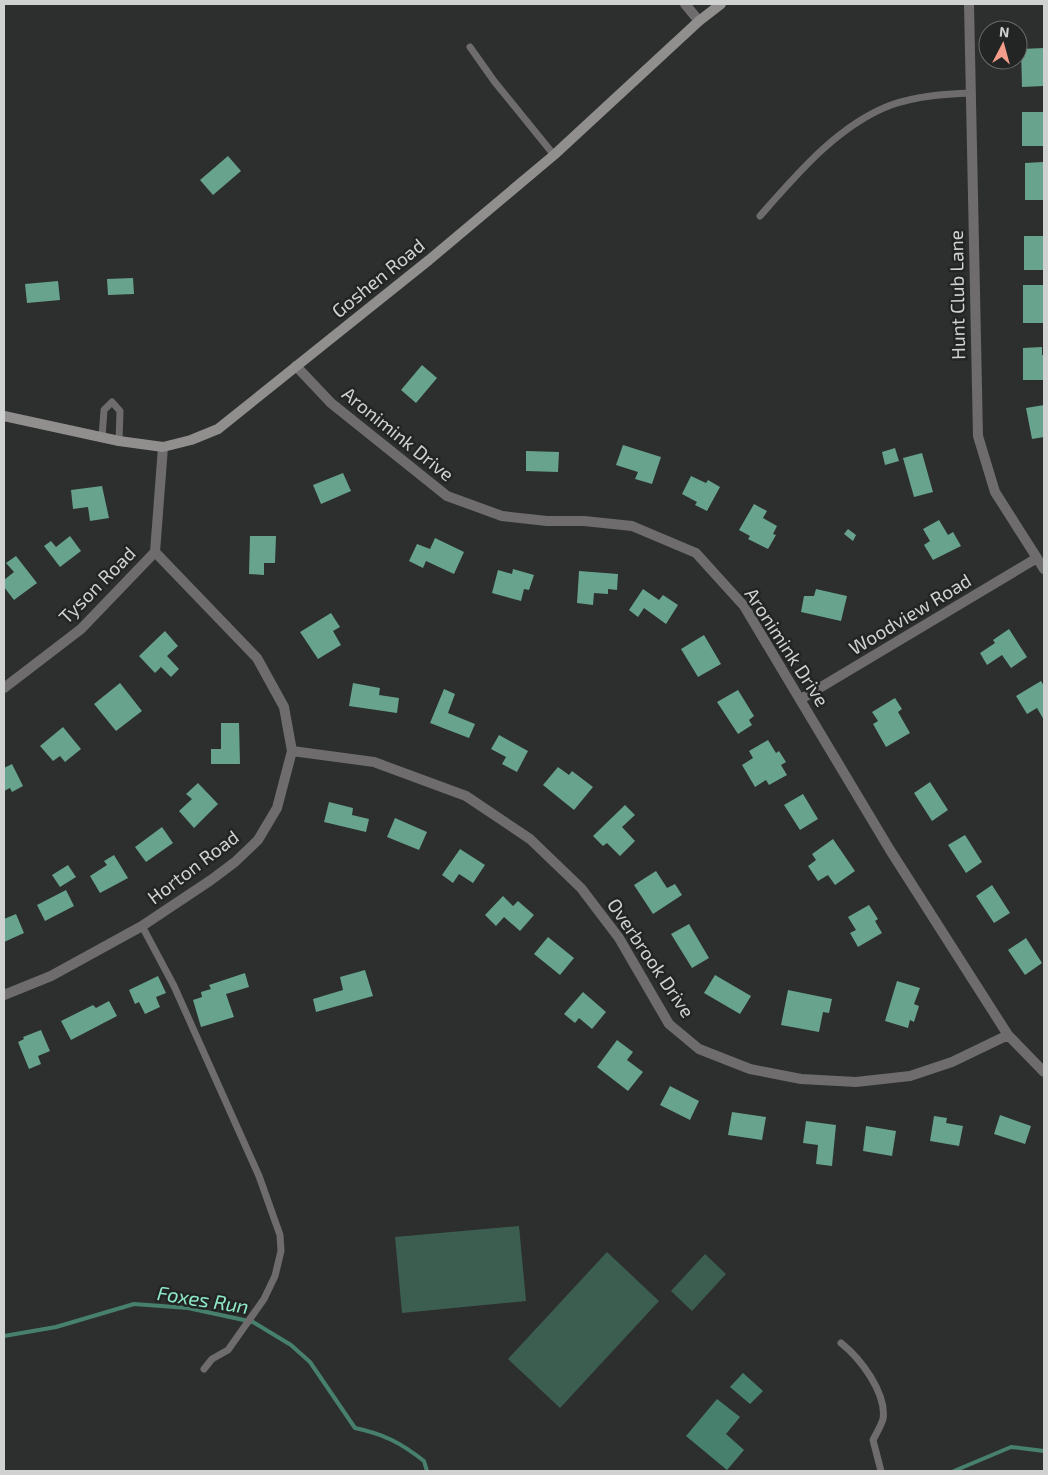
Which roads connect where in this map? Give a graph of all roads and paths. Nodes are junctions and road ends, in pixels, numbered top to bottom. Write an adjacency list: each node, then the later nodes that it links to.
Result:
1 (685, 4): 4 (street)
2 (721, 4): 4 (street, Goshen Road)
3 (969, 4): 6 (street, Hunt Club Lane)
4 (698, 21): 7 (street, Goshen Road)
5 (470, 48): 7 (lane)
6 (971, 93): 8 (lane); 15 (street, Hunt Club Lane)
7 (554, 155): 9 (street, Goshen Road)
8 (760, 216)
9 (296, 366): 13 (street, Goshen Road); 18 (street, Aronimink Drive)
10 (4, 416): 11 (street, Goshen Road)
11 (102, 437): 12 (street, Goshen Road); 12 (lane)
12 (119, 441): 13 (street, Goshen Road)
13 (162, 447): 14 (street, Tyson Road)
14 (155, 552): 17 (street, Tyson Road); 19 (street, Horton Road)
15 (1037, 558): 16 (street, Hunt Club Lane); 18 (street, Woodview Road)
16 (1044, 570)
17 (4, 688)
18 (801, 699): 22 (street, Aronimink Drive)
19 (292, 751): 20 (street, Horton Road); 22 (street, Overbrook Drive)
20 (142, 926): 21 (street, Horton Road); 25 (lane)
21 (4, 995)
22 (1008, 1035): 23 (street, Aronimink Drive)
23 (1044, 1072)
24 (841, 1343): 26 (lane)
25 (204, 1369)
26 (881, 1471)

